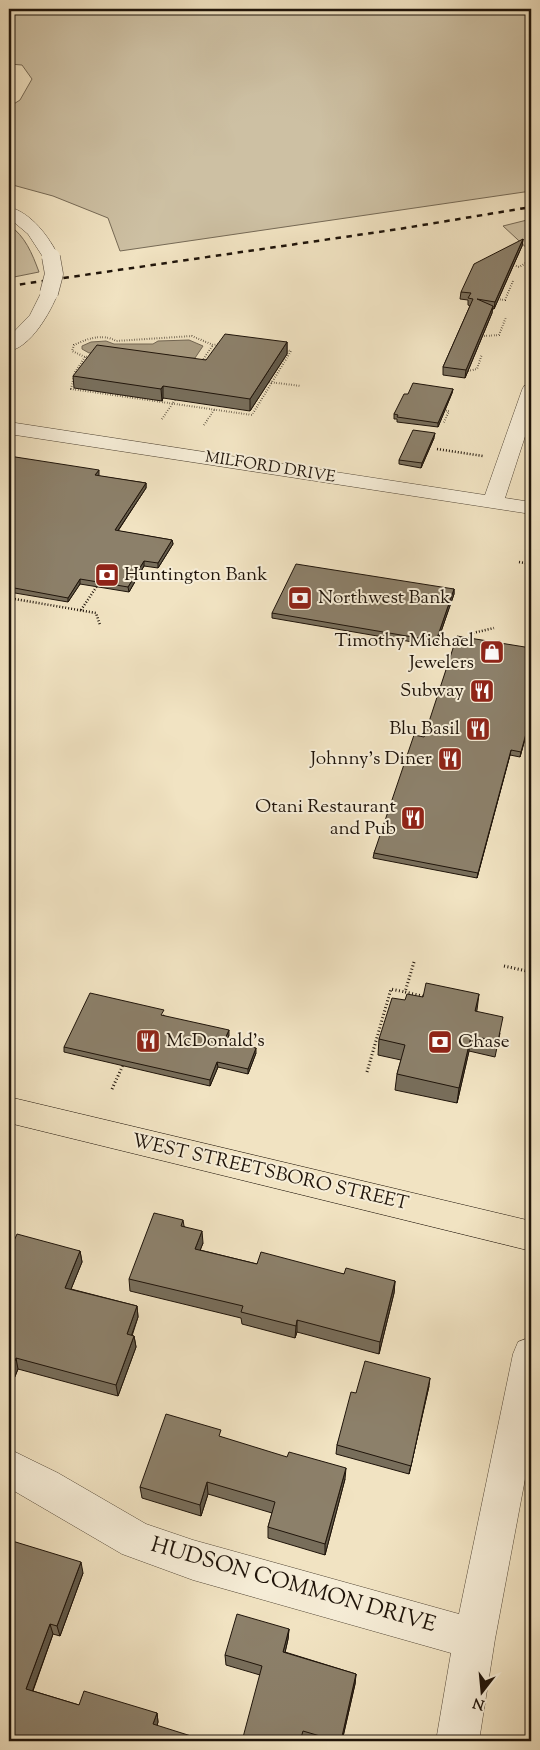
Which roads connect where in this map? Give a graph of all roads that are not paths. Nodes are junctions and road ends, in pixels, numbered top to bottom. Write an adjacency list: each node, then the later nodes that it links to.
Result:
1 (9, 212): 2 (street, bridge)
2 (9, 346)
3 (531, 390): 5 (street)
4 (9, 428): 5 (street, MILFORD DRIVE)
5 (493, 502): 6 (street, MILFORD DRIVE)
6 (531, 508)
7 (9, 1110): 8 (main road, WEST STREETSBORO STREET)
8 (531, 1236)
9 (531, 1354): 11 (street)
10 (9, 1468): 11 (street, HUDSON COMMON DRIVE)
11 (474, 1639): 12 (street)
12 (458, 1741)

